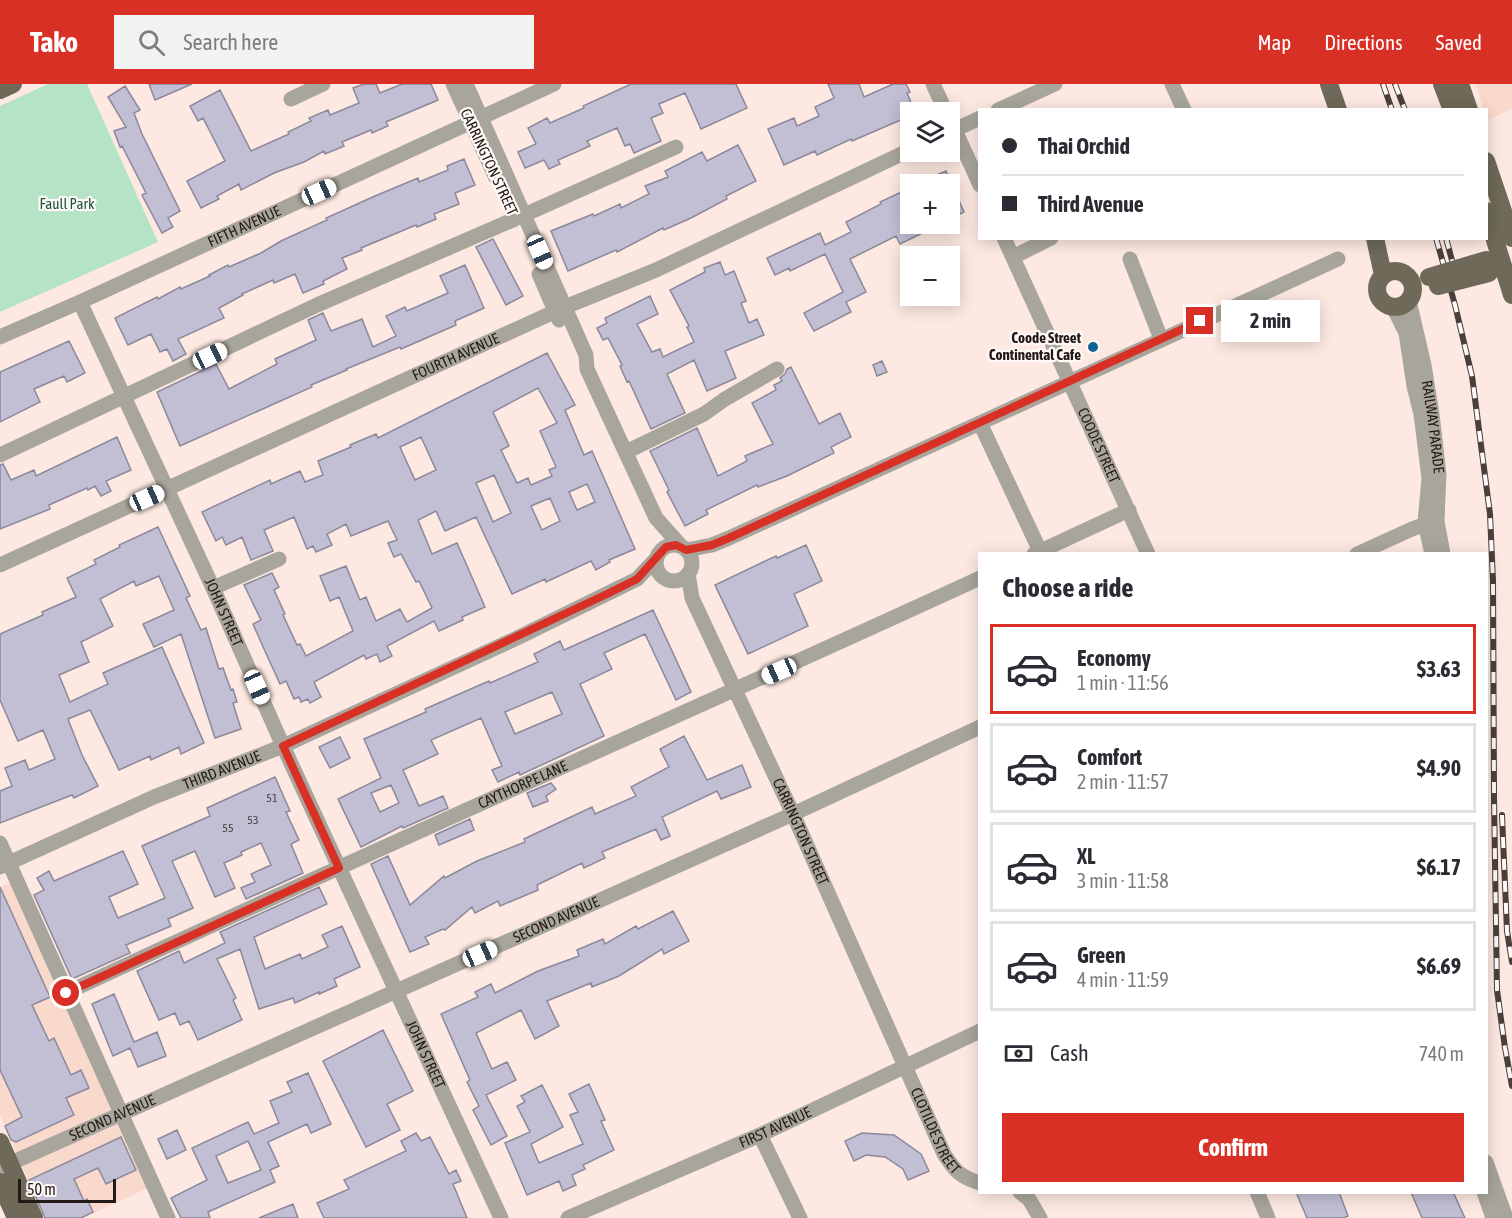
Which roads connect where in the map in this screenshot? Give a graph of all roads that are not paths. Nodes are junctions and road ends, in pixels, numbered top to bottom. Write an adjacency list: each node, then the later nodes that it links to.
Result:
1 (13, 84): 12 (main road)
2 (324, 84): 13 (street)
3 (453, 84): 21 (street, CARRINGTON STREET)
4 (465, 84): 21 (street, CARRINGTON STREET)
5 (554, 84): 21 (street, FIFTH AVENUE)
6 (933, 84): 14 (street)
7 (1055, 84): 15 (street)
8 (1173, 84): 16 (street)
9 (1329, 84): 17 (main road)
10 (1442, 84): 18 (main road)
11 (1460, 84): 19 (main road)
12 (0, 90)
13 (291, 99)
14 (941, 102)
15 (1002, 108)
16 (1183, 108)
17 (1337, 108)
18 (1451, 108)
19 (1468, 108)
20 (978, 119): 22 (street)
21 (475, 120): 28 (street, CARRINGTON STREET); 41 (street, FIFTH AVENUE)
22 (960, 124)
23 (960, 145): 27 (street)
24 (676, 147): 28 (street)
25 (900, 155): 42 (street, FOURTH AVENUE)
26 (1488, 167): 30 (main road)
27 (978, 180)
28 (520, 217): 42 (street, CARRINGTON STREET); 47 (street)
29 (1488, 218): 38 (main road)
30 (1512, 238)
31 (1005, 240): 35 (street, COODE STREET)
32 (1047, 240): 35 (street)
33 (1376, 240): 39 (main road, RAILWAY PARADE)
34 (1386, 240): 39 (main road, RAILWAY PARADE)
35 (1013, 257): 46 (street, COODE STREET)
36 (1130, 259): 44 (street)
37 (1338, 259): 44 (street)
38 (1501, 263): 39 (main road, bridge); 40 (main road)
39 (1408, 287): 54 (street, RAILWAY PARADE)
40 (1512, 295)
41 (80, 302): 43 (street, FIFTH AVENUE); 47 (street, JOHN STREET)
42 (560, 309): 49 (street, CARRINGTON STREET); 51 (street, FOURTH AVENUE)
43 (0, 337)
44 (1161, 339): 46 (street)
45 (777, 369): 49 (street)
46 (1070, 381): 48 (street); 52 (street, COODE STREET)
47 (123, 396): 50 (street); 51 (street, JOHN STREET)
48 (980, 423): 55 (street); 62 (street)
49 (626, 453): 53 (street, CARRINGTON STREET)
50 (0, 455)
51 (167, 489): 63 (street, FOURTH AVENUE); 67 (street, JOHN STREET)
52 (1129, 510): 55 (street); 56 (street, COODE STREET)
53 (656, 518): 60 (street, CARRINGTON STREET); 62 (street, CARRINGTON STREET)
54 (1431, 522): 57 (street); 58 (street, RAILWAY PARADE); 59 (street, RAILWAY PARADE)
55 (1037, 552)
56 (1147, 552)
57 (1362, 552)
58 (1432, 552)
59 (1442, 552)
60 (658, 556): 62 (street); 64 (street); 65 (street, THIRD AVENUE)
61 (279, 558): 67 (street)
62 (687, 558): 64 (street); 68 (street, CARRINGTON STREET)
63 (0, 565)
64 (666, 578): 65 (street, THIRD AVENUE); 68 (street, CARRINGTON STREET)
65 (637, 579): 71 (street, THIRD AVENUE)
66 (978, 579): 69 (street, CAYTHORPE LANE)
67 (213, 588): 71 (street, JOHN STREET)
68 (692, 598): 69 (street, CARRINGTON STREET)
69 (735, 691): 72 (street, CARRINGTON STREET); 75 (street, CAYTHORPE LANE)
70 (978, 728): 72 (street, SECOND AVENUE)
71 (283, 746): 74 (street, THIRD AVENUE); 75 (street, JOHN STREET)
72 (793, 814): 76 (street, SECOND AVENUE); 79 (street, CARRINGTON STREET)
73 (0, 843): 74 (street)
74 (4, 865): 77 (street)
75 (339, 868): 76 (street, JOHN STREET); 77 (street, CAYTHORPE LANE)
76 (396, 992): 80 (street, SECOND AVENUE); 93 (street, JOHN STREET)
77 (66, 993): 80 (street)
78 (978, 1032): 79 (street, FIRST AVENUE)
79 (906, 1067): 81 (street, FIRST AVENUE); 86 (street, CLOTILDE STREET)
80 (122, 1114): 83 (street, SECOND AVENUE); 92 (street)
81 (760, 1135): 94 (street, FIRST AVENUE); 95 (street)
82 (0, 1142): 83 (main road)
83 (5, 1166): 91 (main road)
84 (1488, 1168): 99 (street)
85 (0, 1182): 90 (main road)
86 (978, 1182)
87 (1023, 1194): 96 (street)
88 (1258, 1194): 97 (street)
89 (1485, 1194): 98 (street)
90 (16, 1218)
91 (34, 1218)
92 (168, 1218)
93 (501, 1218)
94 (568, 1218)
95 (800, 1218)
96 (1040, 1218)
97 (1268, 1218)
98 (1493, 1218)
99 (1506, 1218)

